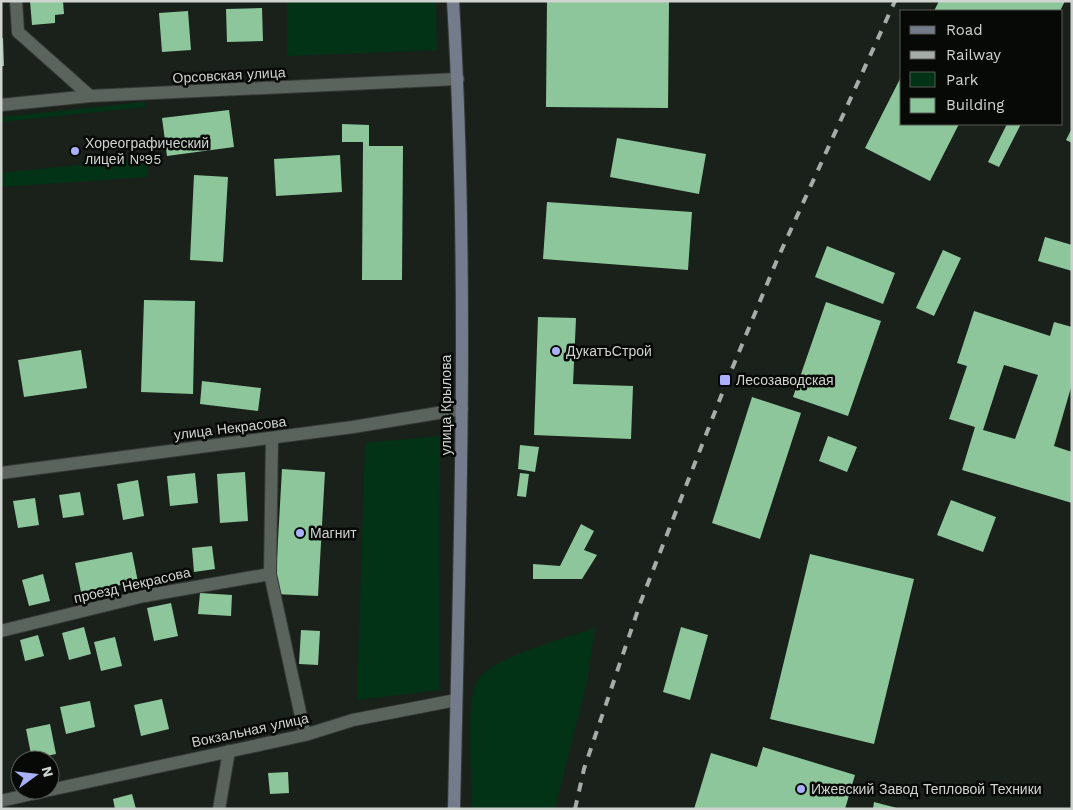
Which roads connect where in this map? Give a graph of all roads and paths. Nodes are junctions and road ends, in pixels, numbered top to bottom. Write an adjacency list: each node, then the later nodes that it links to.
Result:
1 (16, 1): 4 (street)
2 (453, 1): 3 (main road, улица Крылова)
3 (458, 80): 4 (street, Орсовская улица); 6 (main road, улица Крылова)
4 (90, 96): 5 (street, Орсовская улица)
5 (1, 105)
6 (462, 408): 7 (street, улица Некрасова); 11 (main road, улица Крылова)
7 (272, 438): 8 (street, улица Некрасова); 9 (street)
8 (1, 473)
9 (270, 574): 10 (street, проезд Некрасова); 12 (street)
10 (1, 631)
11 (456, 700): 12 (street, Вокзальная улица); 16 (main road, улица Крылова)
12 (305, 735): 13 (street, Вокзальная улица)
13 (229, 751): 14 (street, Вокзальная улица); 15 (street)
14 (60, 788)
15 (219, 809)
16 (454, 809)

